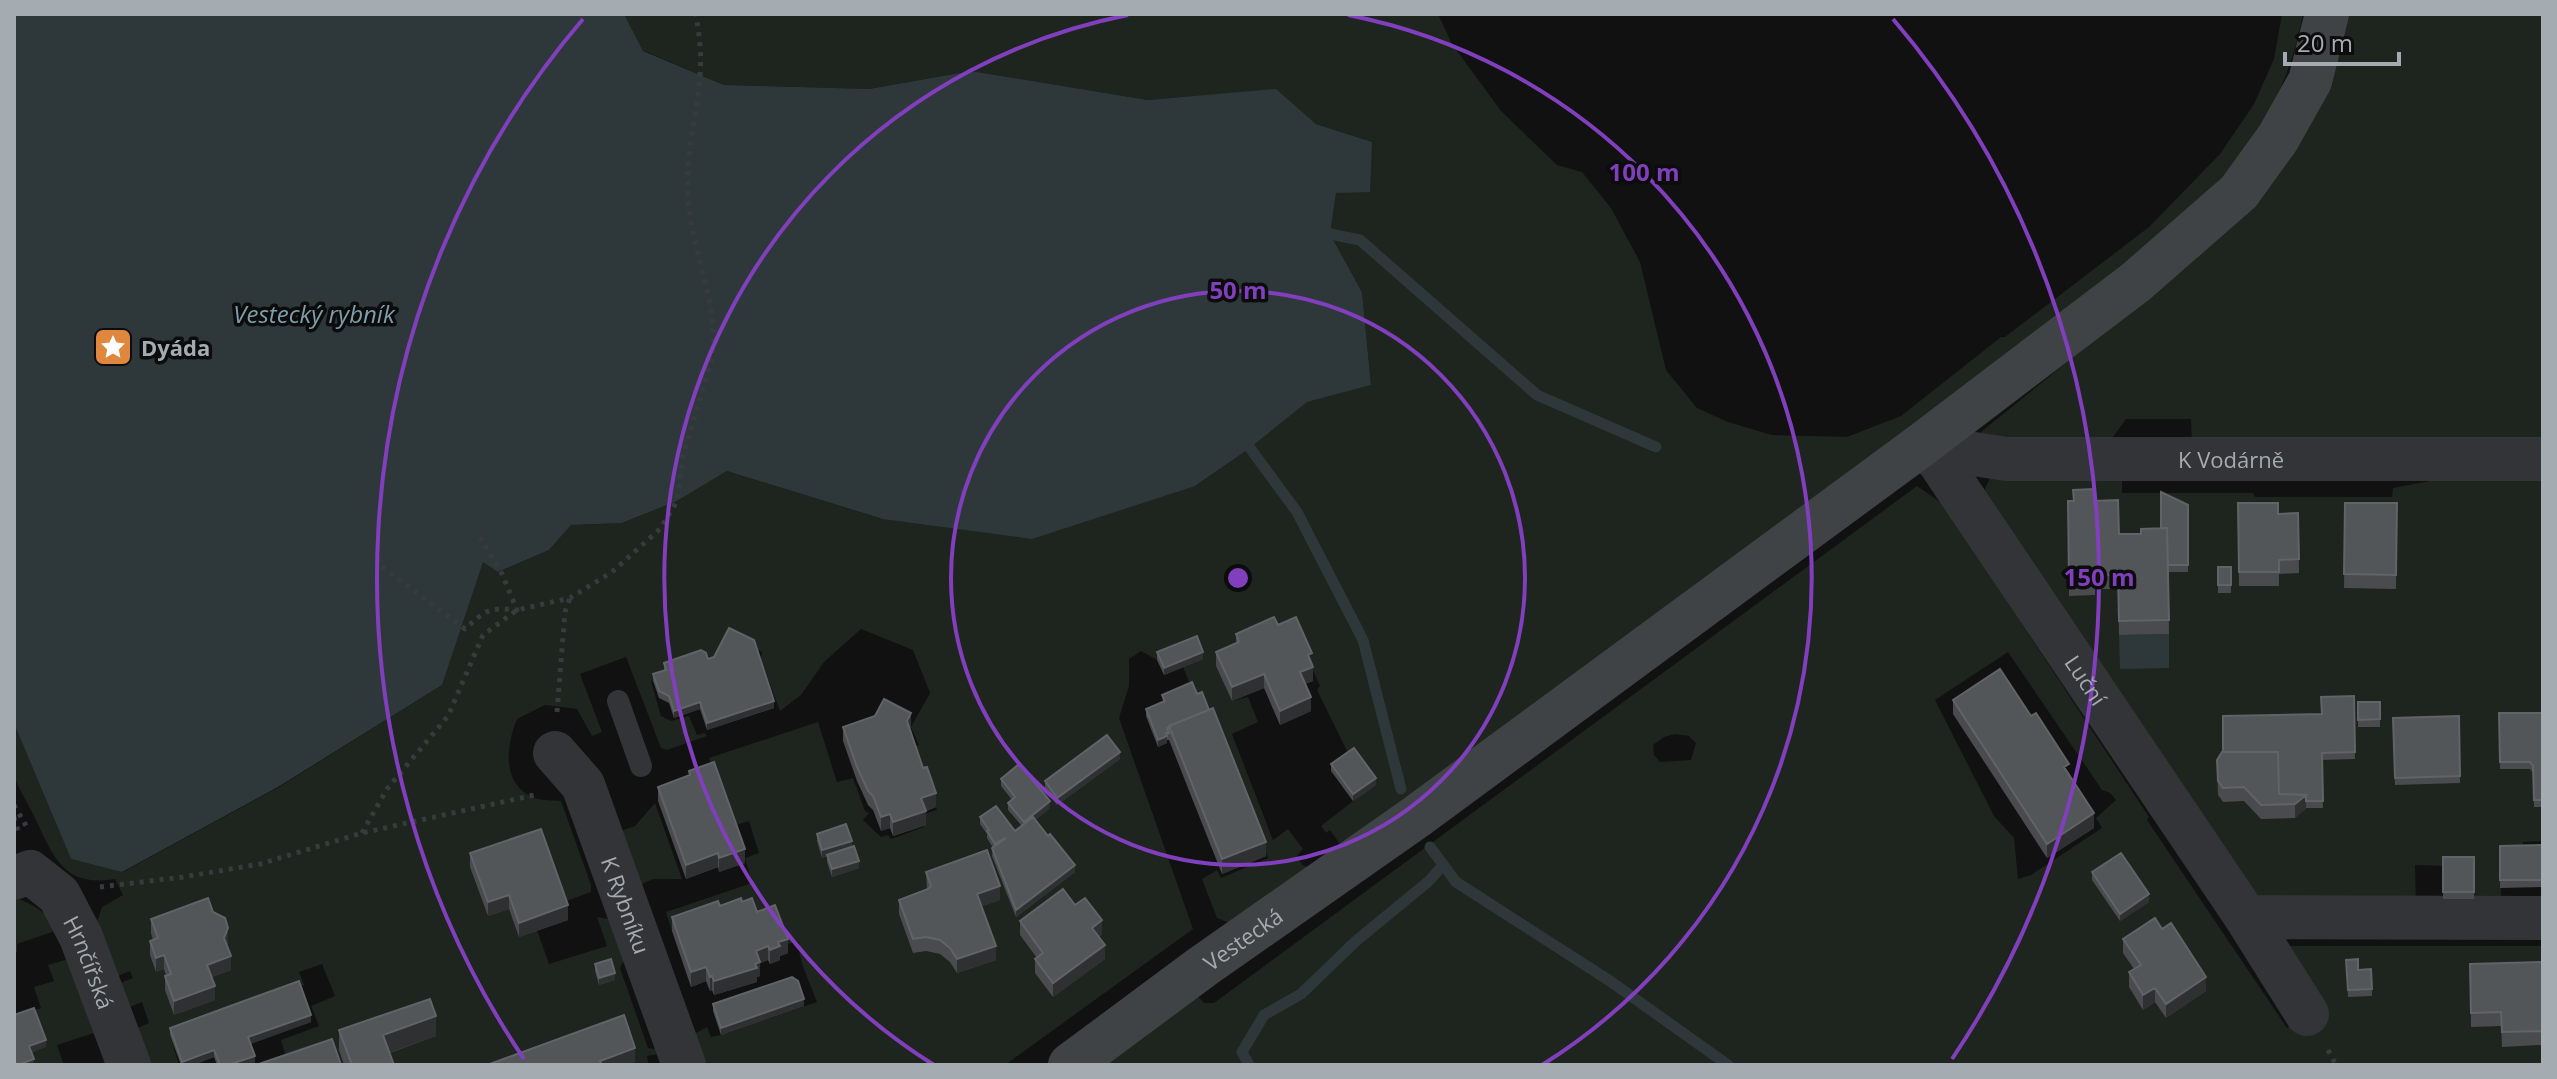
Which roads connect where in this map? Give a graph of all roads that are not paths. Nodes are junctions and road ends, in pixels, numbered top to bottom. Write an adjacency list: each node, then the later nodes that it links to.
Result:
1 (2327, 14): 2 (street, Vestecká)
2 (1920, 446): 3 (street, K Vodárně); 8 (street, Luční); 13 (street, Vestecká)
3 (2543, 459)
4 (618, 701): 6 (lane)
5 (555, 753): 12 (street, K Rybníku)
6 (641, 766)
7 (22, 875): 11 (street, Hrnčířská)
8 (2246, 917): 9 (street); 10 (street, Luční)
9 (2543, 918)
10 (2307, 1014)
11 (129, 1065)
12 (684, 1065)
13 (1070, 1065)

